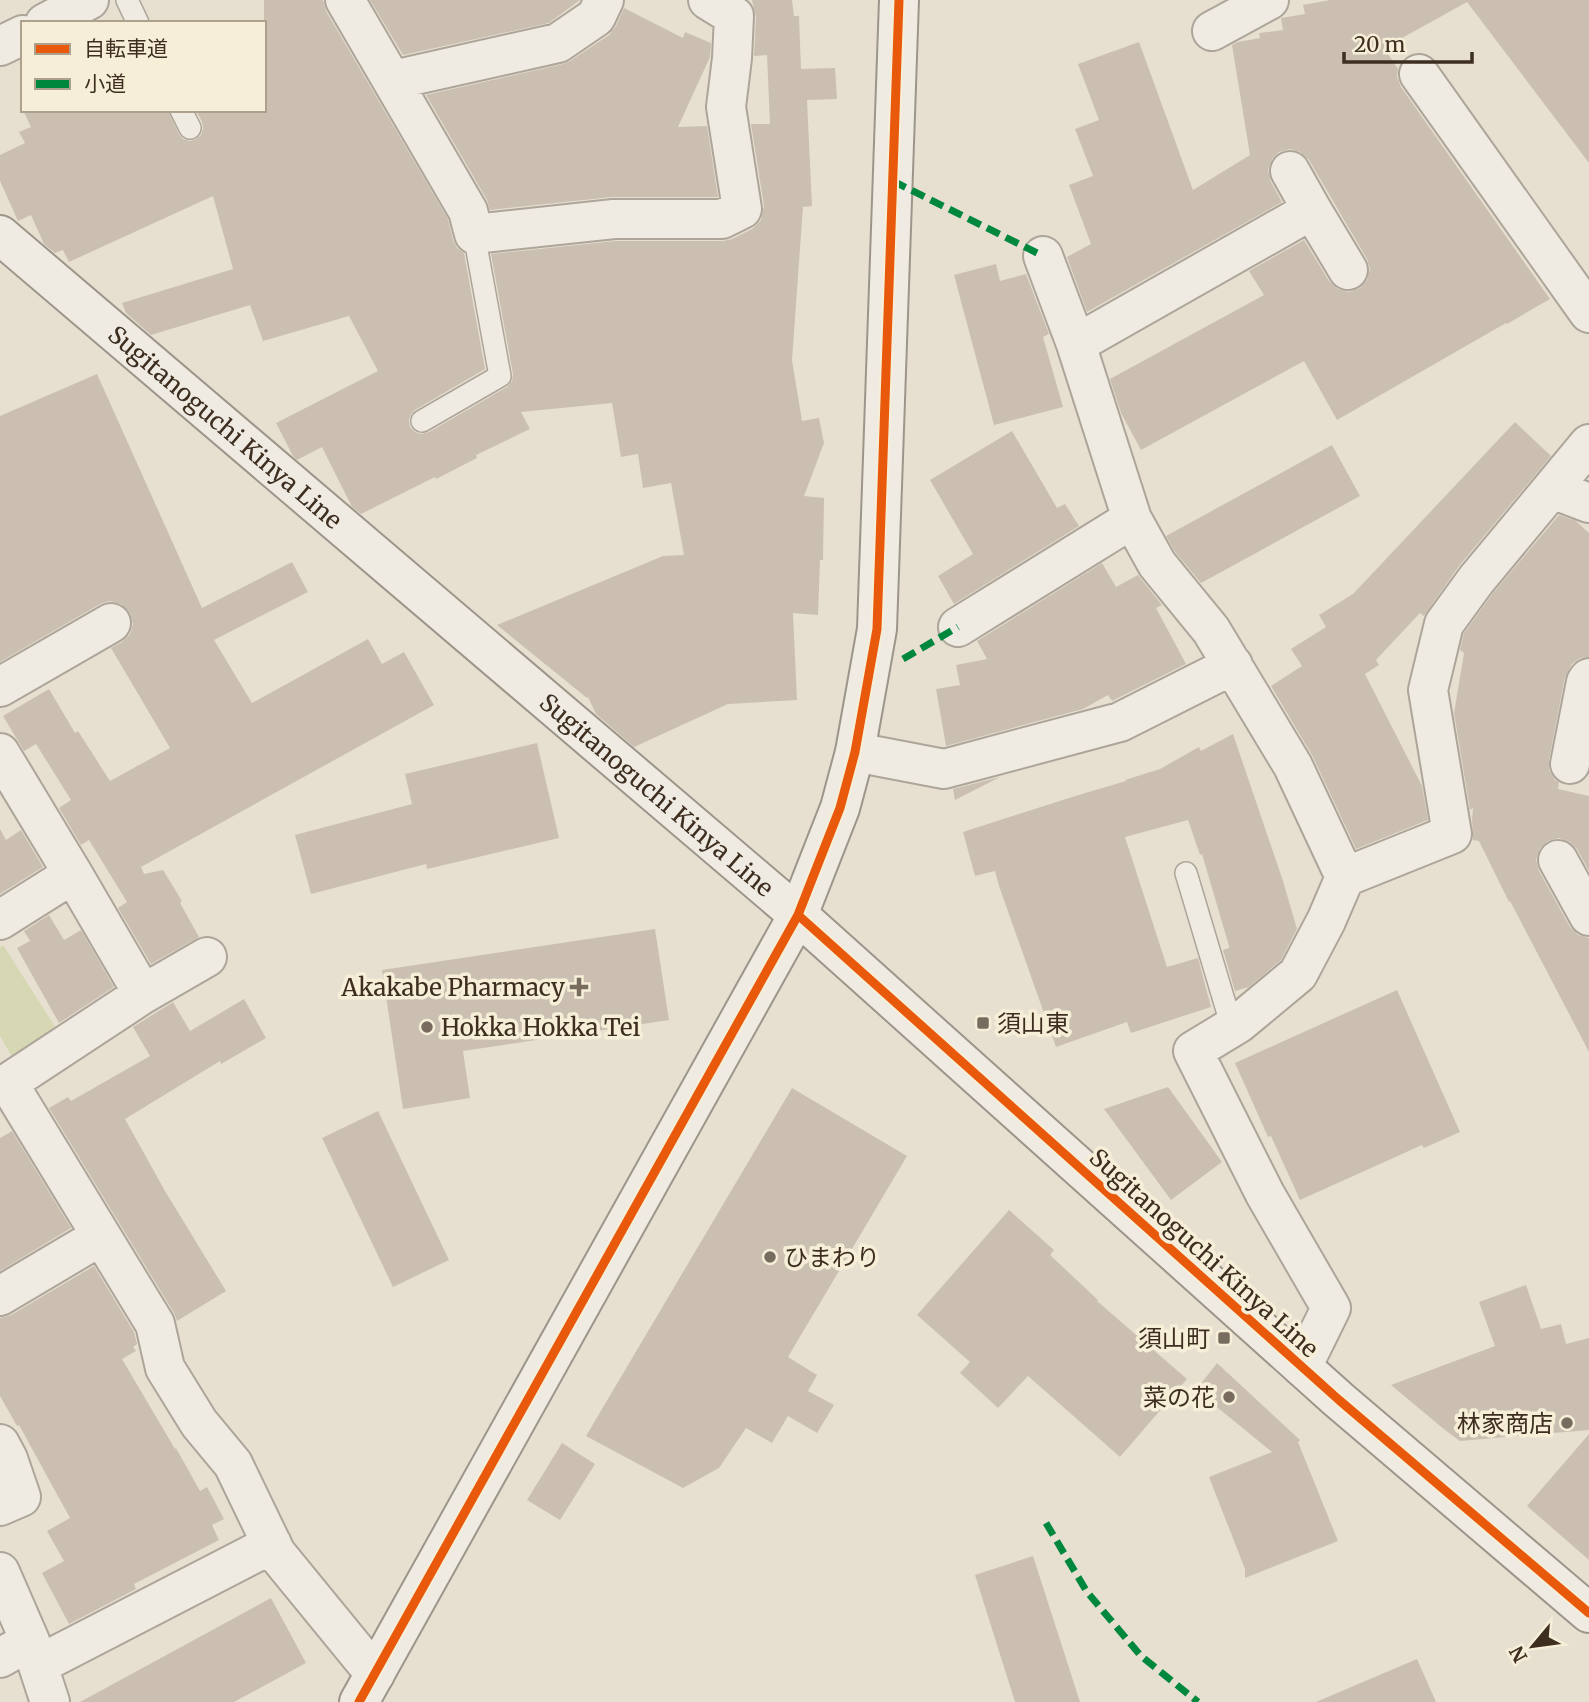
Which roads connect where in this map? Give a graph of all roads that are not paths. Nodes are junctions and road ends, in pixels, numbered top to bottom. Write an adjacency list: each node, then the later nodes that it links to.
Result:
1 (127, 0): 9 (lane)
2 (345, 0): 14 (street)
3 (604, 0): 14 (street)
4 (708, 0): 17 (street)
5 (899, 0): 33 (street)
6 (1269, 0): 10 (street)
7 (81, 2): 8 (street)
8 (48, 21)
9 (137, 21)
10 (1212, 31)
11 (21, 35): 12 (street)
12 (0, 46)
13 (1419, 74): 21 (street)
14 (393, 80): 17 (street)
15 (1290, 171): 16 (street)
16 (1312, 210): 20 (street); 22 (street)
17 (474, 234): 23 (lane)
18 (0, 235): 40 (street, Sugitanoguchi Kinya Line)
19 (1043, 256): 22 (street)
20 (1348, 270)
21 (1589, 313)
22 (1076, 344): 27 (street)
23 (422, 421)
24 (1589, 444): 25 (street)
25 (1552, 489): 26 (street); 39 (street)
26 (1589, 503)
27 (1132, 519): 29 (street); 30 (street)
28 (111, 623): 32 (street)
29 (958, 627)
30 (1233, 665): 33 (street); 39 (street)
31 (1589, 678): 35 (street)
32 (0, 687)
33 (855, 752): 40 (street)
34 (0, 753): 38 (street)
35 (1570, 764)
36 (1558, 860): 41 (street)
37 (1186, 873): 45 (lane)
38 (73, 874): 42 (street); 44 (street)
39 (1345, 877): 45 (street)
40 (798, 915): 48 (street, Sugitanoguchi Kinya Line); 55 (street)
41 (1589, 916)
42 (0, 920)
43 (207, 957): 44 (street)
44 (144, 994): 46 (street)
45 (1232, 1027): 48 (street)
46 (102, 1236): 47 (street); 51 (street)
47 (0, 1296)
48 (1302, 1367): 53 (street, Sugitanoguchi Kinya Line)
49 (0, 1444): 50 (street)
50 (0, 1506)
51 (272, 1544): 54 (street); 55 (street)
52 (0, 1572): 54 (street)
53 (1589, 1613)
54 (23, 1655): 56 (street)
55 (367, 1688)
56 (50, 1702)

